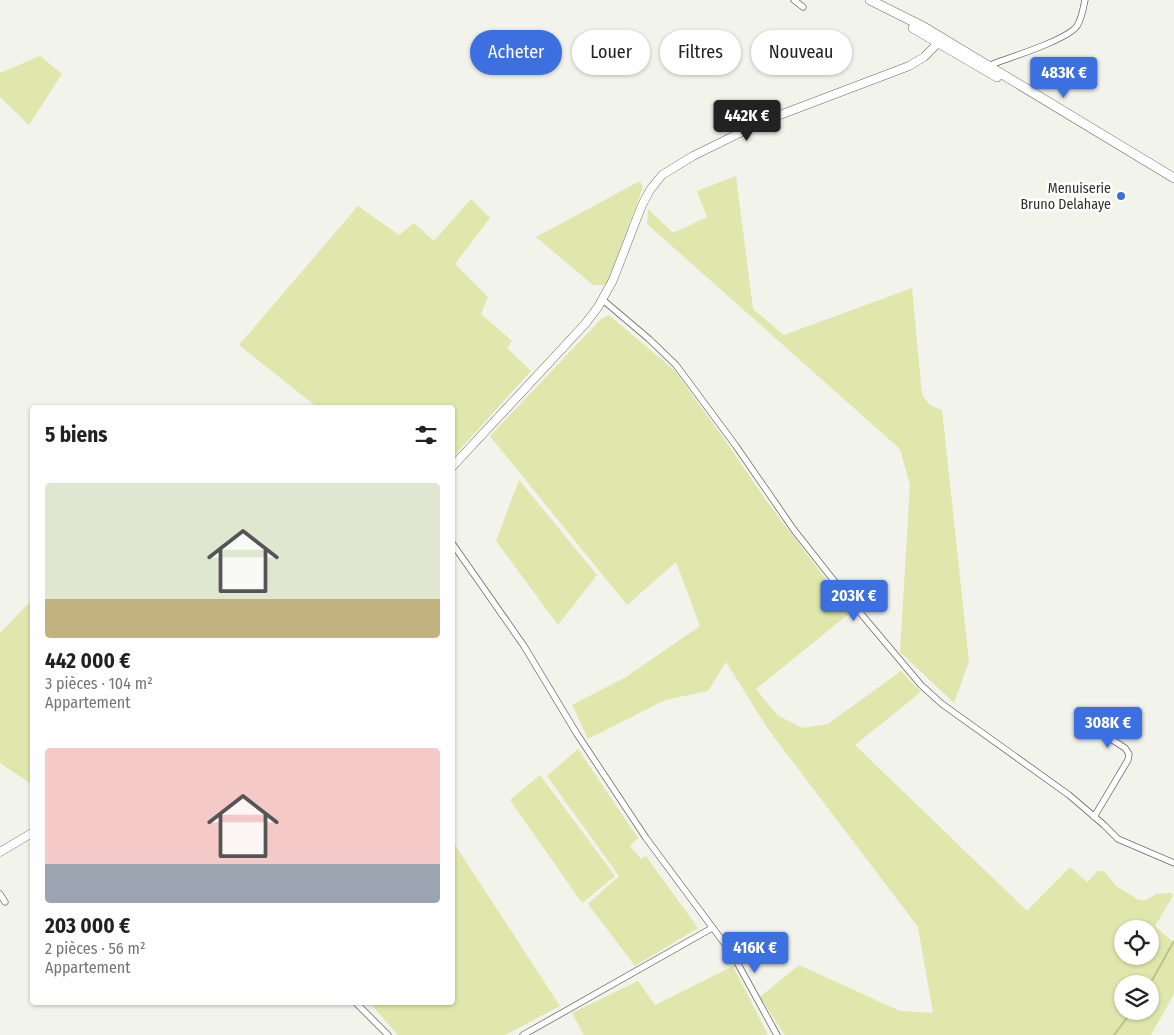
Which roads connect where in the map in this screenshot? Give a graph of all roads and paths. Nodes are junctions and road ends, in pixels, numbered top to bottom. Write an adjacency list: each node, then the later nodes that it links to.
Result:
1 (794, 0): 5 (street)
2 (870, 0): 4 (main road)
3 (1085, 0): 9 (street)
4 (880, 5): 6 (main road); 7 (main road)
5 (803, 7)
6 (935, 34): 7 (main road); 8 (main road)
7 (938, 43): 8 (main road); 11 (street)
8 (966, 56): 9 (main road)
9 (993, 71): 10 (main road)
10 (1174, 178)
11 (603, 300): 12 (street); 17 (street)
12 (455, 464)
13 (455, 547): 23 (street)
14 (1116, 722): 16 (street)
15 (1093, 734): 16 (street)
16 (1108, 737): 17 (street)
17 (1094, 817): 20 (street)
18 (30, 834): 19 (street)
19 (0, 852)
20 (1174, 863)
21 (0, 894): 22 (street)
22 (5, 902)
23 (712, 928): 26 (street); 27 (street)
24 (358, 1005): 25 (street)
25 (388, 1035)
26 (524, 1035)
27 (777, 1035)

